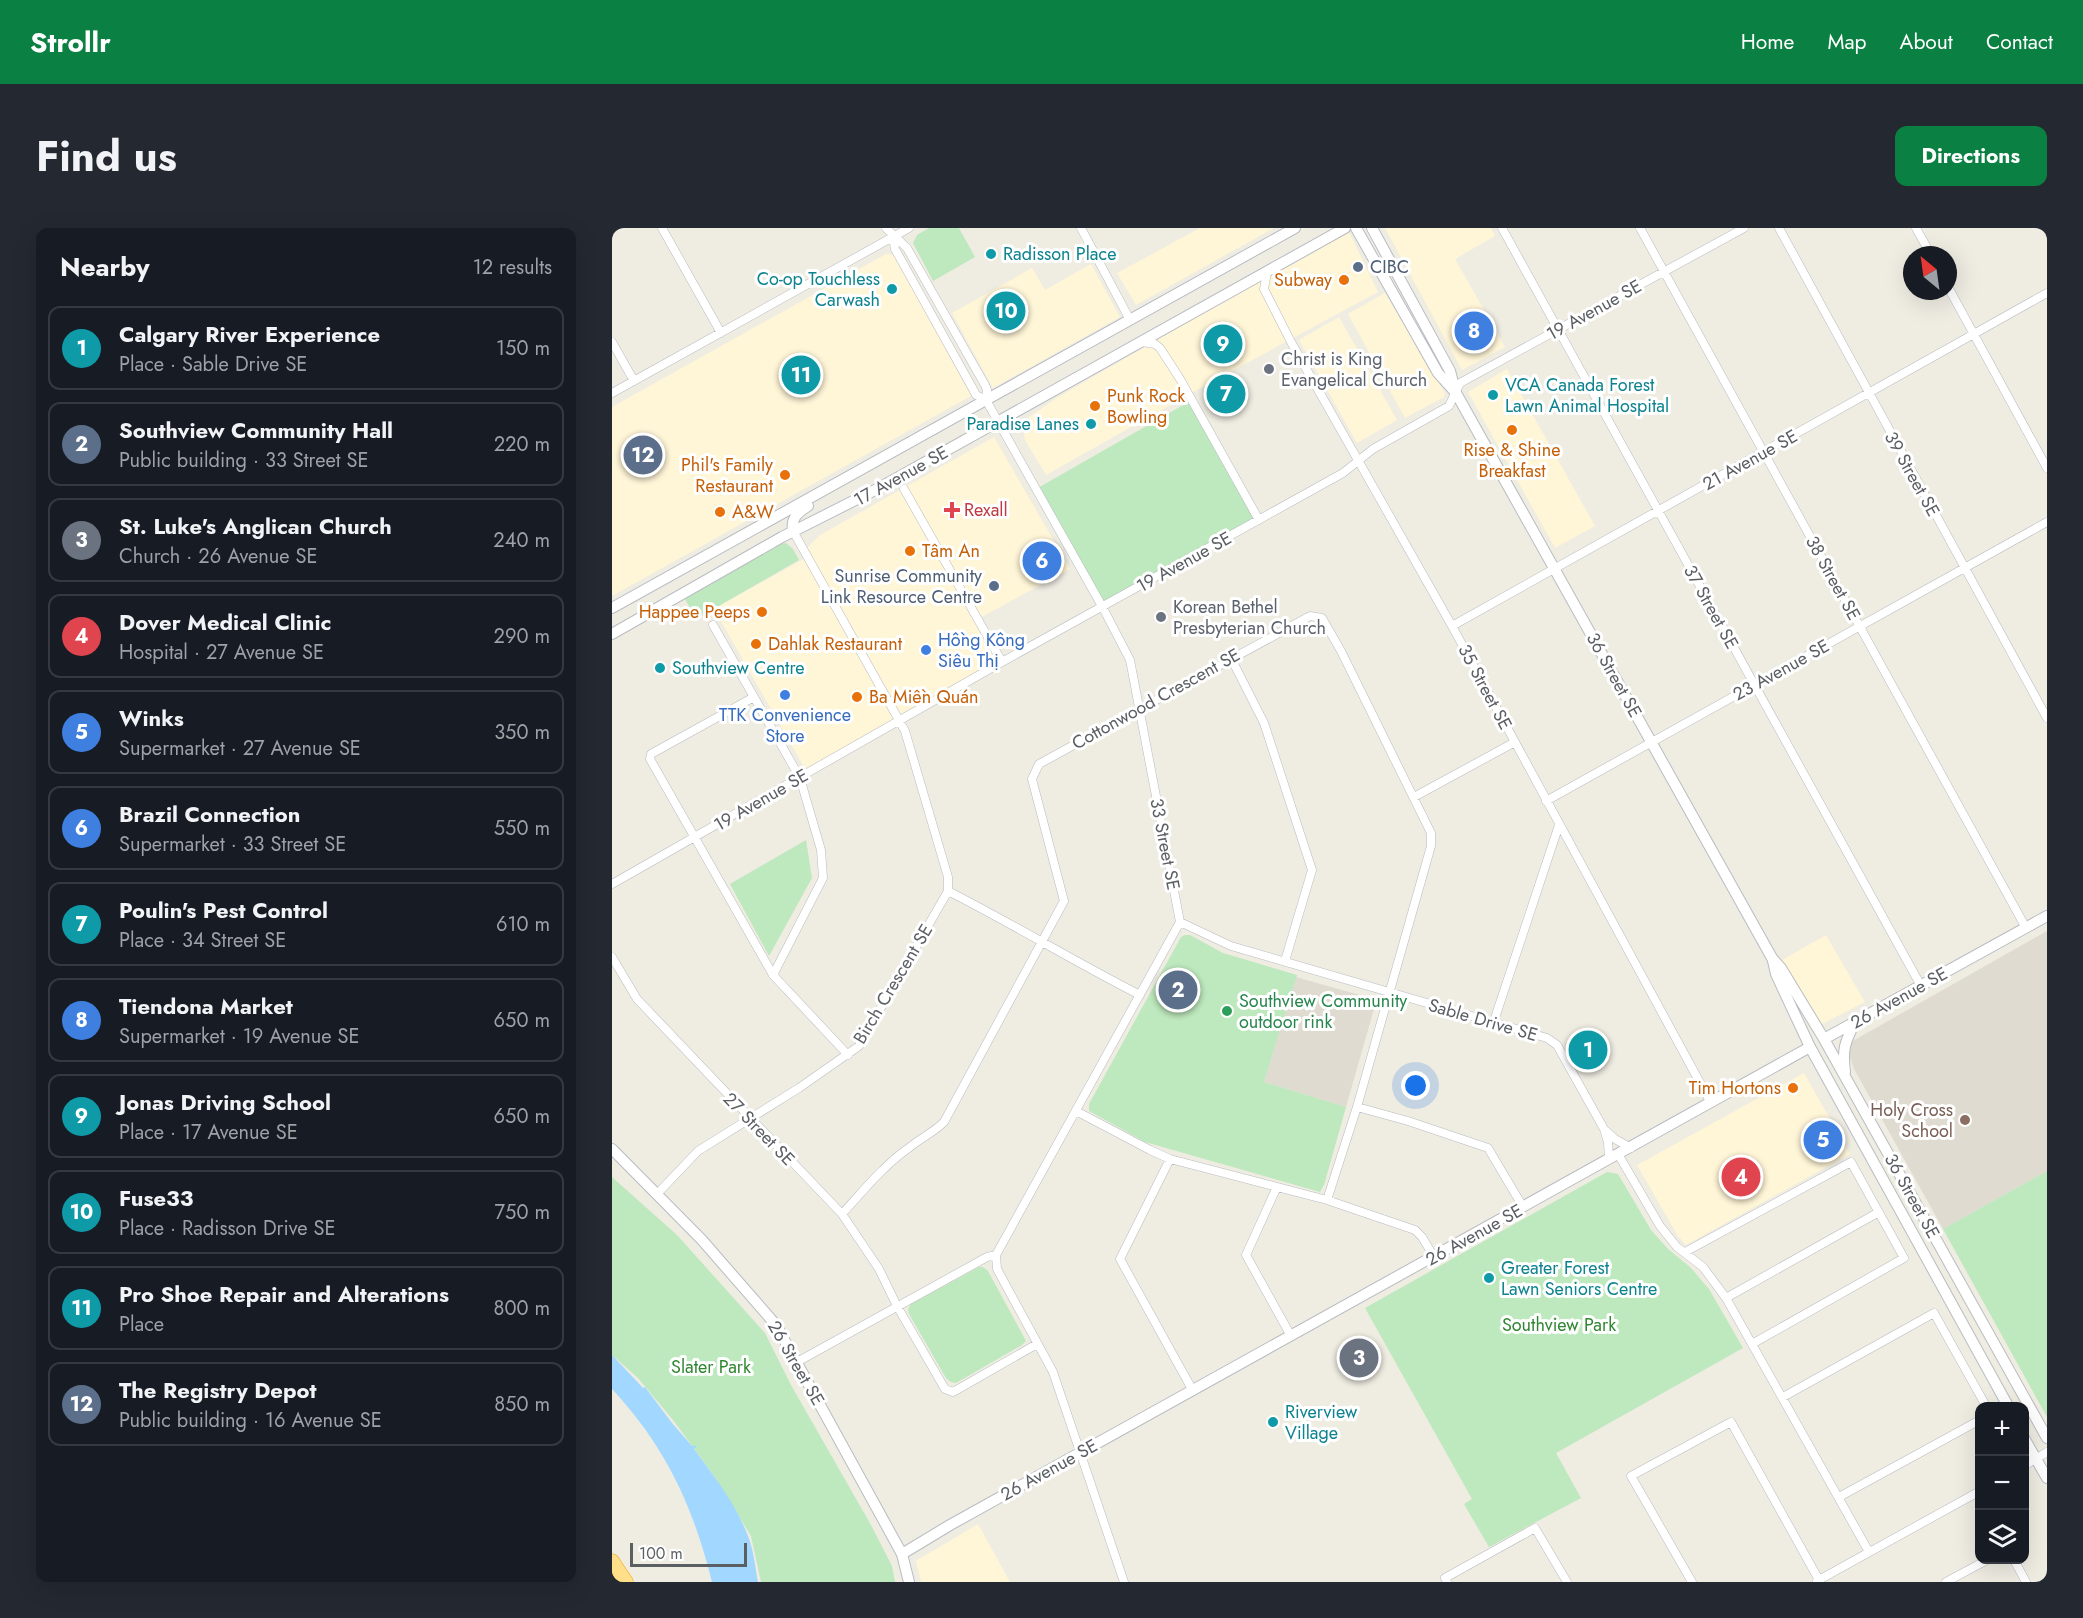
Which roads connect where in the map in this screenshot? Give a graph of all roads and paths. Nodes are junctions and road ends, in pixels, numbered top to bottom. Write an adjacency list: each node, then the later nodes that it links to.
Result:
1 (662, 228): 22 (street)
2 (886, 228): 14 (street)
3 (909, 228): 14 (street)
4 (1081, 228): 20 (street)
5 (1295, 228): 20 (main road, 17 Avenue SE)
6 (1345, 228): 16 (main road, 17 Avenue SE)
7 (1356, 228): 28 (main road, 36 Street SE)
8 (1372, 228): 28 (main road, 36 Street SE)
9 (1502, 228): 21 (street, 37 Street SE)
10 (1640, 228): 17 (street, 38 Street SE)
11 (1744, 228): 17 (street, 19 Avenue SE)
12 (1779, 228): 29 (street, 39 Street SE)
13 (1916, 228): 15 (street)
14 (893, 237): 22 (street); 30 (street); 30 (street)
15 (1925, 246)
16 (1267, 272): 25 (main road, 17 Avenue SE); 33 (street, 35 Street SE)
17 (1664, 272): 21 (street, 19 Avenue SE); 32 (street, 38 Street SE)
18 (2047, 293): 23 (street, 21 Avenue SE)
19 (1955, 300): 23 (street)
20 (1130, 320): 30 (main road, 17 Avenue SE)
21 (1558, 330): 28 (street, 19 Avenue SE); 37 (street, 37 Street SE)
22 (721, 333): 26 (street)
23 (1974, 335): 29 (street, 21 Avenue SE); 34 (street)
24 (612, 342): 26 (street)
25 (1142, 342): 31 (main road, 17 Avenue SE); 38 (street)
26 (634, 381): 27 (street)
27 (612, 393)
28 (1456, 393): 33 (street, 19 Avenue SE); 42 (main road, 36 Street SE)
29 (1868, 393): 32 (street, 21 Avenue SE); 41 (street, 39 Street SE)
30 (986, 400): 31 (street, 33 Street SE); 35 (main road, 17 Avenue SE)
31 (999, 422): 40 (main road, 17 Avenue SE); 44 (street, 33 Street SE)
32 (1764, 452): 37 (street, 21 Avenue SE); 47 (street, 38 Street SE)
33 (1359, 460): 38 (street, 19 Avenue SE); 46 (street, 35 Street SE)
34 (2047, 468)
35 (847, 477): 40 (main road); 43 (main road, 17 Avenue SE)
36 (904, 489): 50 (street)
37 (1658, 511): 42 (street, 21 Avenue SE); 51 (street, 37 Street SE)
38 (1259, 520): 44 (street, 19 Avenue SE)
39 (2047, 522): 41 (street, 23 Avenue SE)
40 (794, 531): 48 (main road, 17 Avenue SE); 55 (street)
41 (1964, 568): 47 (street, 23 Avenue SE); 54 (street, 39 Street SE)
42 (1554, 569): 46 (street, 21 Avenue SE); 57 (main road, 36 Street SE)
43 (612, 608)
44 (1103, 608): 50 (street, 19 Avenue SE); 53 (street, 33 Street SE)
45 (713, 625): 52 (street)
46 (1452, 626): 56 (street, 35 Street SE)
47 (1860, 626): 51 (street, 23 Avenue SE); 67 (street, 38 Street SE)
48 (612, 634)
49 (1231, 658): 53 (street, Cottonwood Crescent SE); 59 (street, Cottonwood Crescent SE); 71 (street)
50 (1002, 662): 55 (street, 19 Avenue SE)
51 (1754, 685): 57 (street, 23 Avenue SE); 73 (street, 37 Street SE)
52 (754, 697): 58 (street); 62 (street)
53 (1139, 708): 66 (street, 33 Street SE); 68 (street, Cottonwood Crescent SE)
54 (2047, 718)
55 (900, 721): 58 (street, 19 Avenue SE); 64 (street)
56 (1515, 742): 59 (street); 60 (street, 35 Street SE)
57 (1652, 742): 60 (street, 23 Avenue SE); 70 (main road, 36 Street SE)
58 (800, 778): 62 (street, 19 Avenue SE); 72 (street)
59 (1413, 797): 74 (street, Cottonwood Crescent SE)
60 (1546, 801): 61 (street, 35 Street SE)
61 (1559, 825): 76 (street); 82 (street, 35 Street SE)
62 (693, 838): 63 (street, 19 Avenue SE); 72 (street)
63 (612, 884)
64 (948, 891): 68 (street); 80 (street, Birch Crescent SE)
65 (2047, 916): 67 (main road, 26 Avenue SE)
66 (1180, 922): 71 (street, Sable Drive SE); 75 (street)
67 (2026, 928): 73 (main road, 26 Avenue SE)
68 (1042, 943): 75 (street); 96 (street, Cottonwood Crescent SE)
69 (612, 957): 85 (street, 27 Street SE)
70 (1772, 958): 78 (main road, 36 Street SE); 79 (main road, 36 Street SE)
71 (1285, 961): 74 (street, Sable Drive SE)
72 (773, 975): 80 (street)
73 (1921, 986): 77 (main road, 26 Avenue SE)
74 (1390, 993): 76 (street, Sable Drive SE); 83 (street, Cottonwood Crescent SE)
75 (1140, 995): 84 (street)
76 (1494, 1022): 86 (street, Sable Drive SE)
77 (1855, 1022): 78 (main road, 26 Avenue SE); 81 (main road)
78 (1824, 1040): 79 (street, 26 Avenue SE); 81 (main road, 36 Street SE)
79 (1810, 1047): 82 (main road, 26 Avenue SE); 109 (main road, 36 Street SE)
80 (848, 1055): 85 (street, Birch Crescent SE)
81 (1846, 1078): 111 (main road, 36 Street SE)
82 (1711, 1103): 87 (main road, 26 Avenue SE)
83 (1357, 1107): 93 (street, Cottonwood Crescent SE); 94 (street)
84 (1076, 1111): 90 (street); 98 (street)
85 (749, 1118): 92 (street, Birch Crescent SE); 96 (street, 27 Street SE)
86 (1604, 1129): 87 (street, Sable Drive SE); 89 (street, Sable Drive SE)
87 (1631, 1148): 89 (main road, 26 Avenue SE)
88 (612, 1149): 92 (main road, 26 Street SE)
89 (1613, 1157): 94 (main road, 26 Avenue SE); 97 (street, Sable Drive SE)
90 (1170, 1159): 91 (street); 106 (street)
91 (1276, 1189): 93 (street); 102 (street)
92 (657, 1194): 105 (main road, 26 Street SE)
93 (1327, 1200): 99 (street)
94 (1523, 1208): 99 (main road, 26 Avenue SE)
95 (1879, 1212): 97 (street); 100 (street); 104 (street)
96 (842, 1214): 101 (street, 27 Street SE)
97 (1684, 1252): 100 (street, Sable Drive SE)
98 (996, 1255): 101 (street); 103 (street)
99 (1434, 1257): 102 (main road, 26 Avenue SE)
100 (1726, 1298): 104 (street, Sable Drive SE)
101 (897, 1306): 103 (street, 27 Street SE); 105 (street)
102 (1291, 1336): 106 (main road, 26 Avenue SE)
103 (1037, 1344): 113 (street)
104 (1752, 1344): 107 (street, Sable Drive SE)
105 (797, 1362): 121 (main road, 26 Street SE)
106 (1193, 1391): 113 (main road, 26 Avenue SE)
107 (1783, 1397): 108 (street); 119 (street, Sable Drive SE)
108 (1983, 1402)
109 (2005, 1402)
110 (1975, 1423): 119 (street)
111 (2047, 1438)
112 (2029, 1445): 115 (main road)
113 (1082, 1452): 121 (main road, 26 Avenue SE); 128 (street)
114 (2047, 1452): 115 (street)
115 (2036, 1458): 116 (street); 117 (main road)
116 (2029, 1463)
117 (2047, 1478)
118 (1975, 1494): 120 (street)
119 (1839, 1497): 120 (street, Sable Drive SE)
120 (1869, 1552): 125 (street)
121 (902, 1554): 127 (main road, 26 Street SE)
122 (612, 1561): 126 (highway)
123 (1980, 1564): 132 (street)
124 (2016, 1564): 133 (street)
125 (1817, 1581): 131 (street)
126 (626, 1582)
127 (909, 1582)
128 (1124, 1582)
129 (1447, 1582): 130 (street)
130 (1567, 1582)
131 (1692, 1582)
132 (1946, 1582)
133 (2026, 1582)

